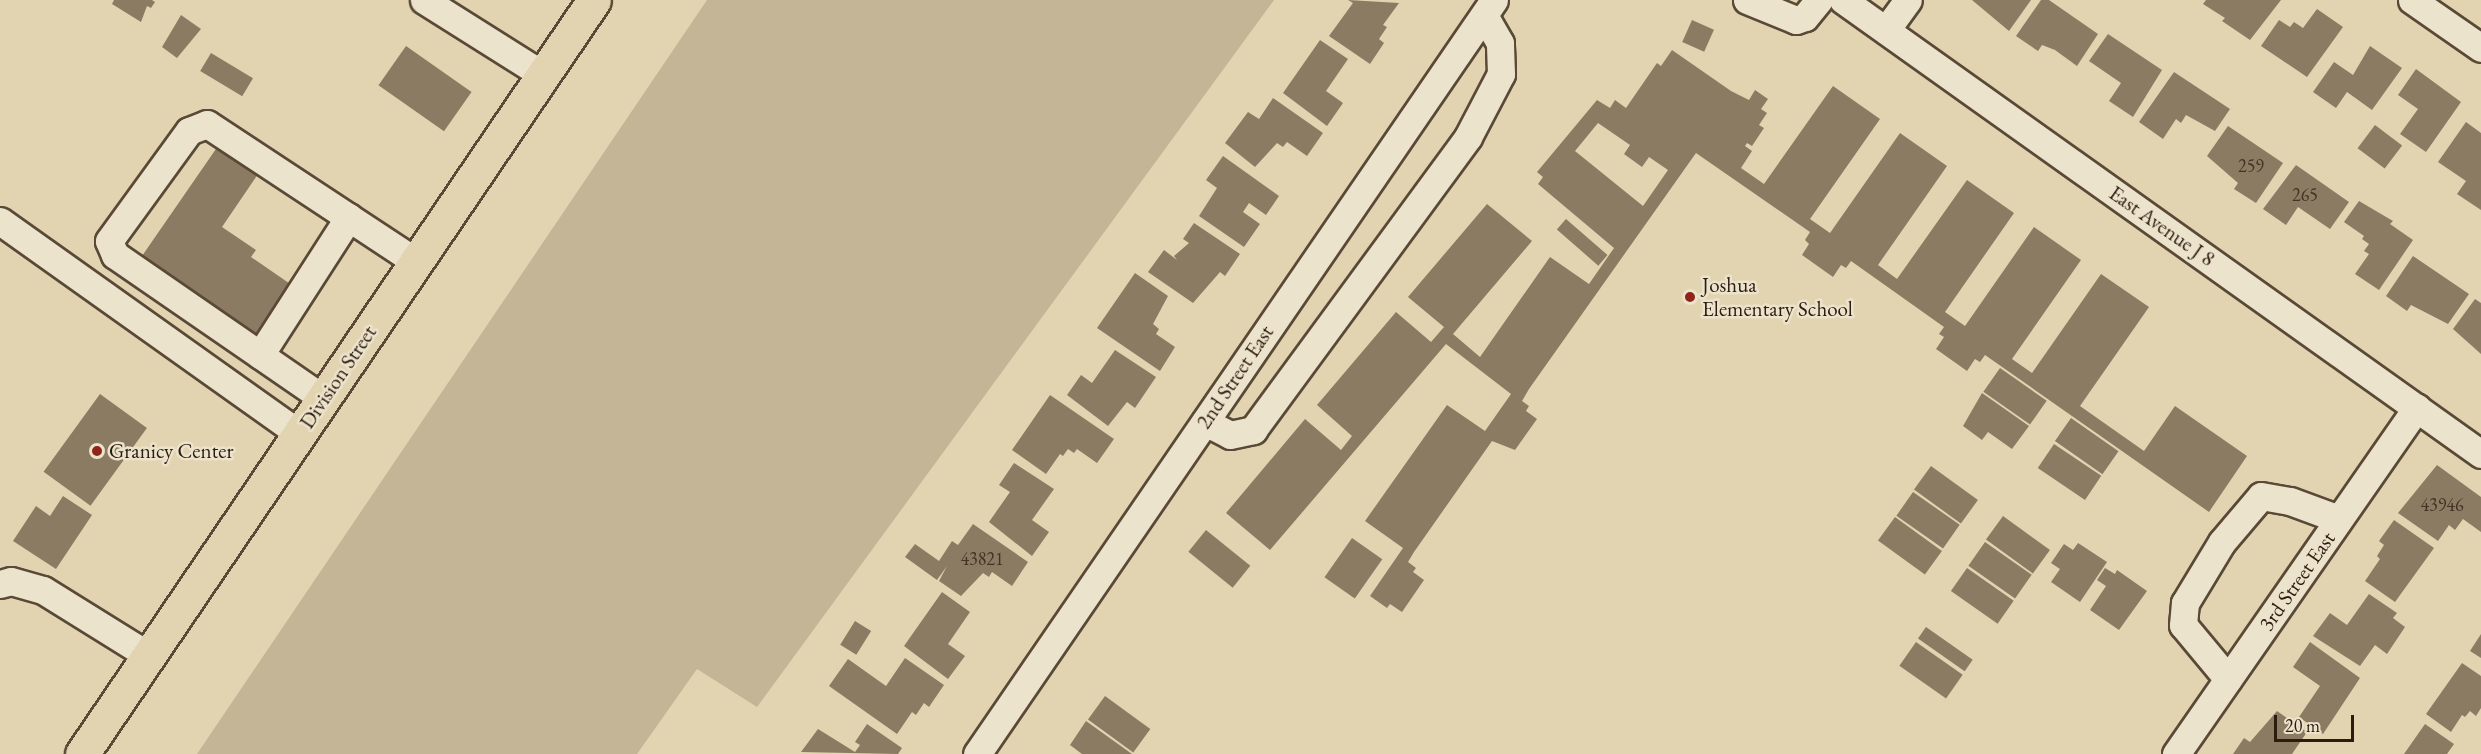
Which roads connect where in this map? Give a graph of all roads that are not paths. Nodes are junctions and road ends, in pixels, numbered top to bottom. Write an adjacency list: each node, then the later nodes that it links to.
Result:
1 (424, 0): 11 (street)
2 (594, 0): 11 (main road, Division Street)
3 (1747, 0): 4 (street)
4 (1819, 0)
5 (1843, 0): 9 (street, East Avenue J 8)
6 (1908, 0): 9 (street)
7 (2412, 0): 10 (street)
8 (1489, 8): 18 (street, 2nd Street East); 18 (street)
9 (1886, 30): 17 (street, East Avenue J 8)
10 (2481, 48)
11 (543, 75): 14 (main road, Division Street)
12 (349, 217): 14 (street); 15 (street); 15 (street)
13 (0, 221): 19 (street)
14 (416, 262): 16 (main road, Division Street)
15 (260, 356): 16 (street)
16 (324, 399): 19 (main road, Division Street)
17 (2416, 407): 20 (street, East Avenue J 8); 21 (street, 3rd Street East)
18 (1205, 422): 26 (street, 2nd Street East)
19 (300, 434): 23 (main road, Division Street)
20 (2481, 454)
21 (2339, 519): 24 (street, 3rd Street East); 24 (street)
22 (0, 584): 23 (street)
23 (149, 656): 25 (main road, Division Street)
24 (2228, 679): 27 (street, 3rd Street East)
25 (82, 754)
26 (977, 754)
27 (2176, 754)

